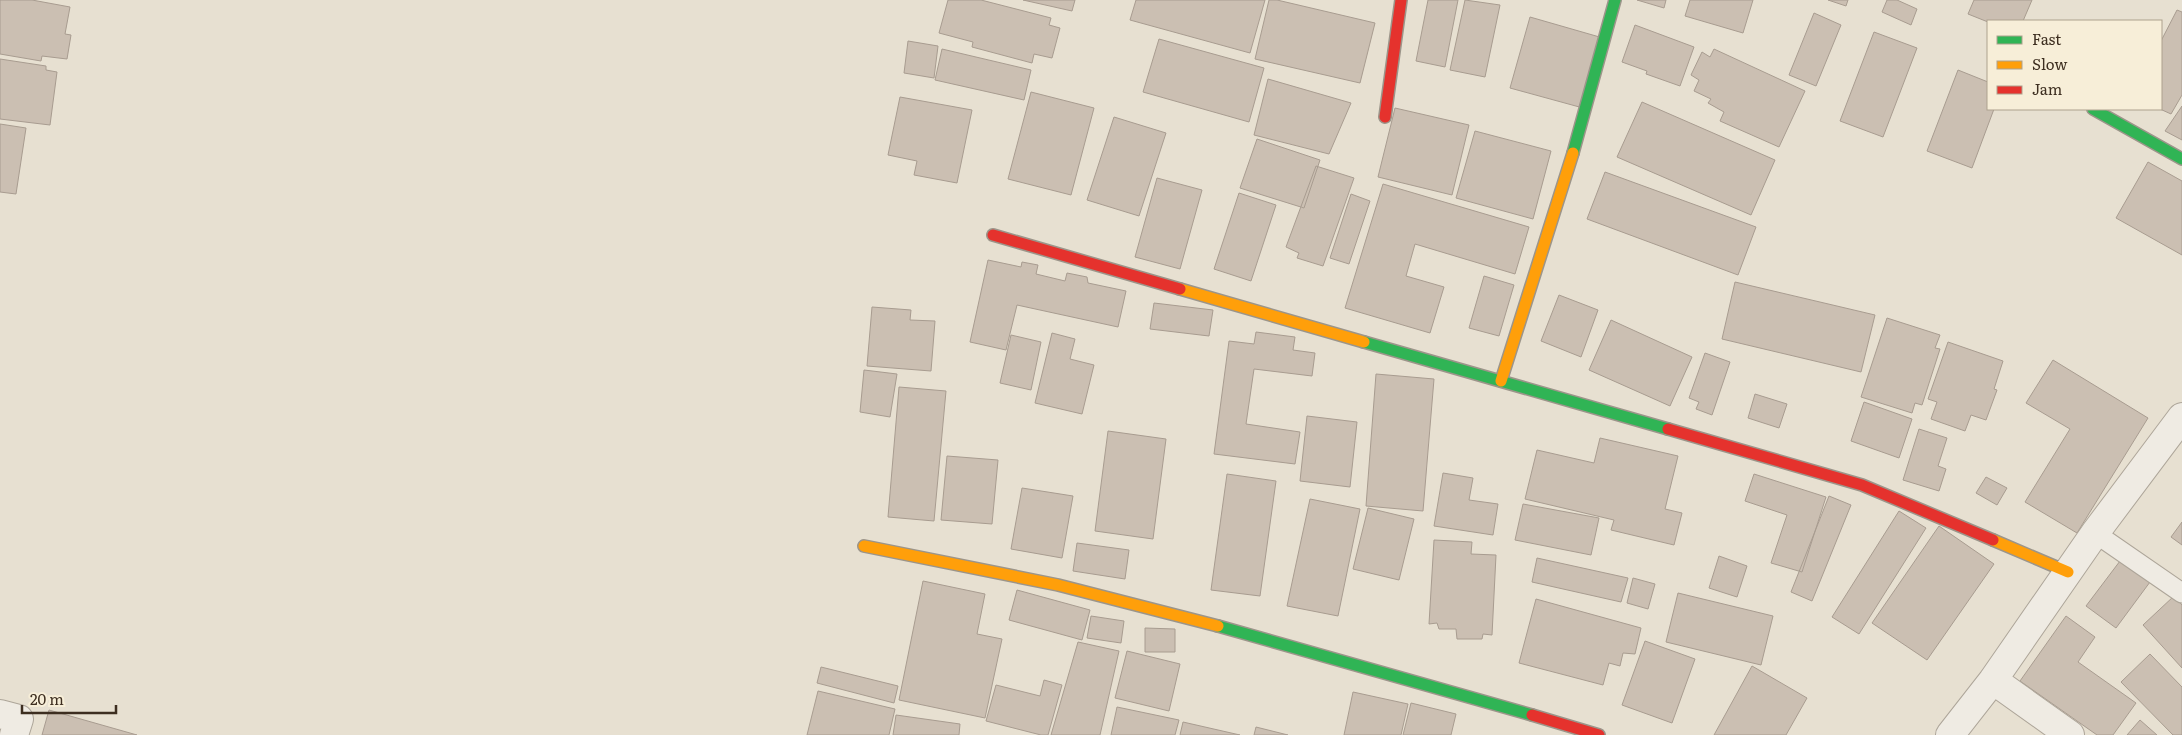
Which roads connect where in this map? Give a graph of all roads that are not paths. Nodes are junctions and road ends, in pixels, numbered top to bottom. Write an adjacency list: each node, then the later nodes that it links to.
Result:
1 (1401, 0): 4 (street)
2 (1615, 0): 7 (street)
3 (2095, 110): 5 (street)
4 (1385, 117)
5 (2182, 159)
6 (993, 235): 7 (street)
7 (1501, 381): 11 (street)
8 (2182, 417): 9 (street)
9 (2095, 533): 11 (street); 12 (lane)
10 (864, 546): 16 (street)
11 (2068, 572): 13 (street)
12 (2182, 593)
13 (1993, 680): 17 (street); 18 (street)
14 (0, 714): 15 (street)
15 (14, 735)
16 (1599, 735)
17 (1950, 735)
18 (2070, 735)

